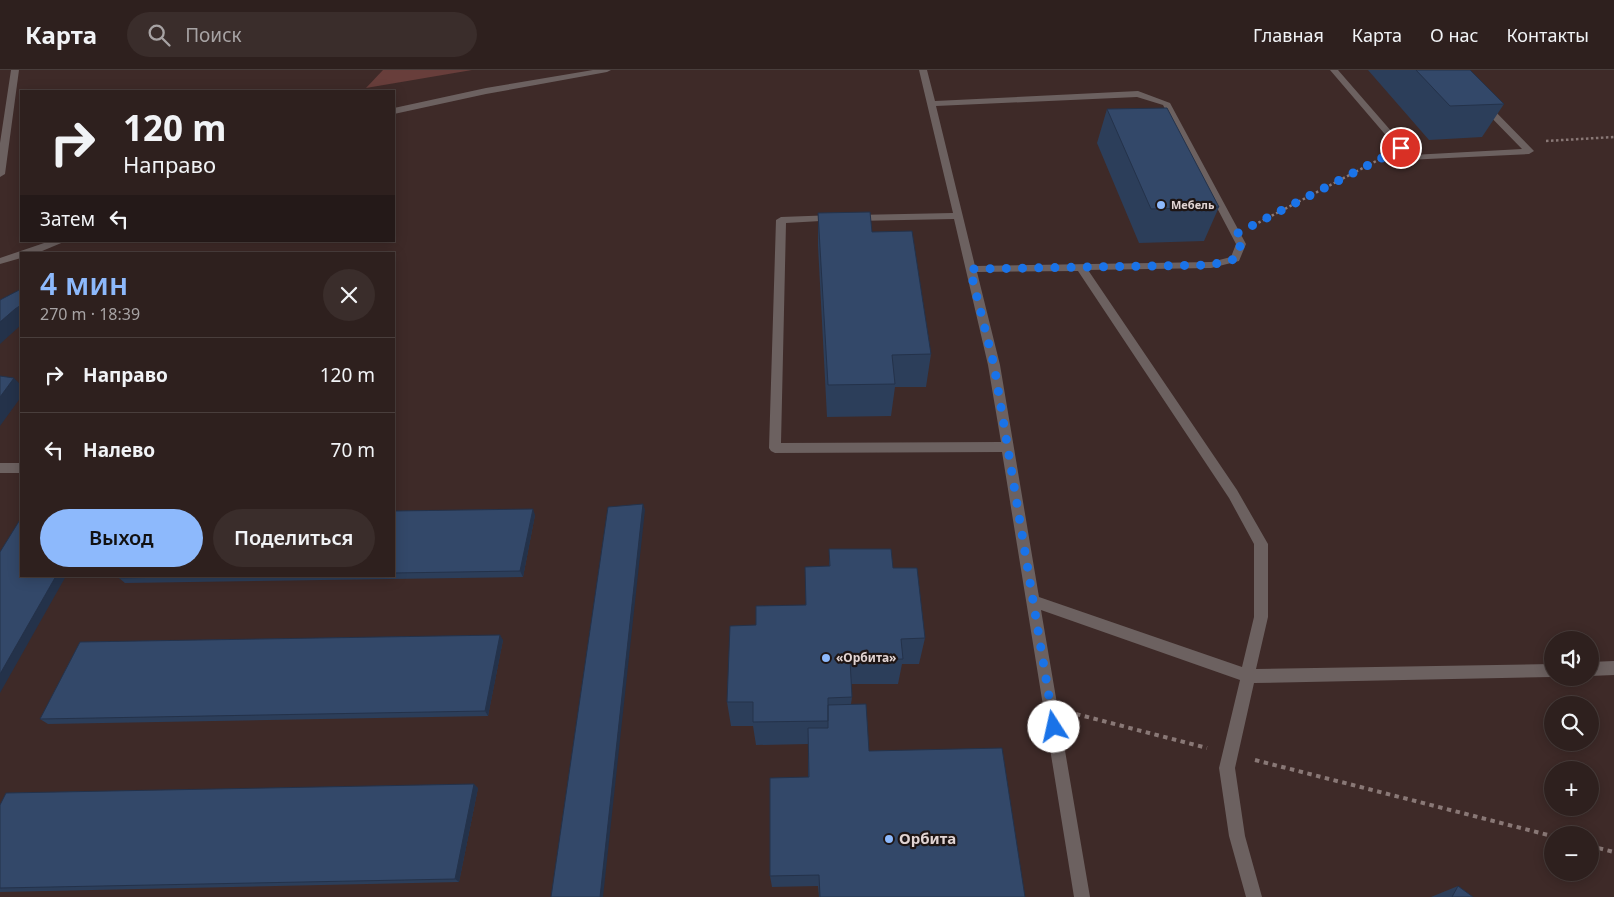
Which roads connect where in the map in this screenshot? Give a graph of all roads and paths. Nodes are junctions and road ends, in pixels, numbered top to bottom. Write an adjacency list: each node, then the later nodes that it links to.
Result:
1 (14, 70): 11 (street)
2 (607, 70): 7 (street)
3 (923, 70): 6 (street)
4 (1334, 70): 10 (street)
5 (1474, 96): 9 (street)
6 (931, 104): 12 (street); 13 (street)
7 (395, 111)
8 (1614, 137): 9 (path)
9 (1520, 142): 10 (street)
10 (1401, 148): 13 (path)
11 (0, 174)
12 (958, 216): 18 (street); 20 (street)
13 (1236, 234): 19 (street)
14 (58, 242): 15 (street)
15 (28, 252)
16 (20, 255): 17 (street)
17 (0, 262)
18 (970, 269): 19 (street); 20 (street)
19 (1082, 269): 27 (street)
20 (1007, 447): 23 (street)
21 (0, 468): 22 (street)
22 (20, 468)
23 (1033, 601): 27 (street); 28 (street)
24 (1614, 668): 25 (street)
25 (1599, 669)
26 (1544, 670): 27 (street)
27 (1248, 676): 29 (street)
28 (1051, 708): 29 (path); 33 (street)
29 (1230, 754): 30 (path); 34 (street)
30 (1544, 834)
31 (1599, 848): 32 (path)
32 (1614, 852)
33 (1082, 897)
34 (1254, 897)

